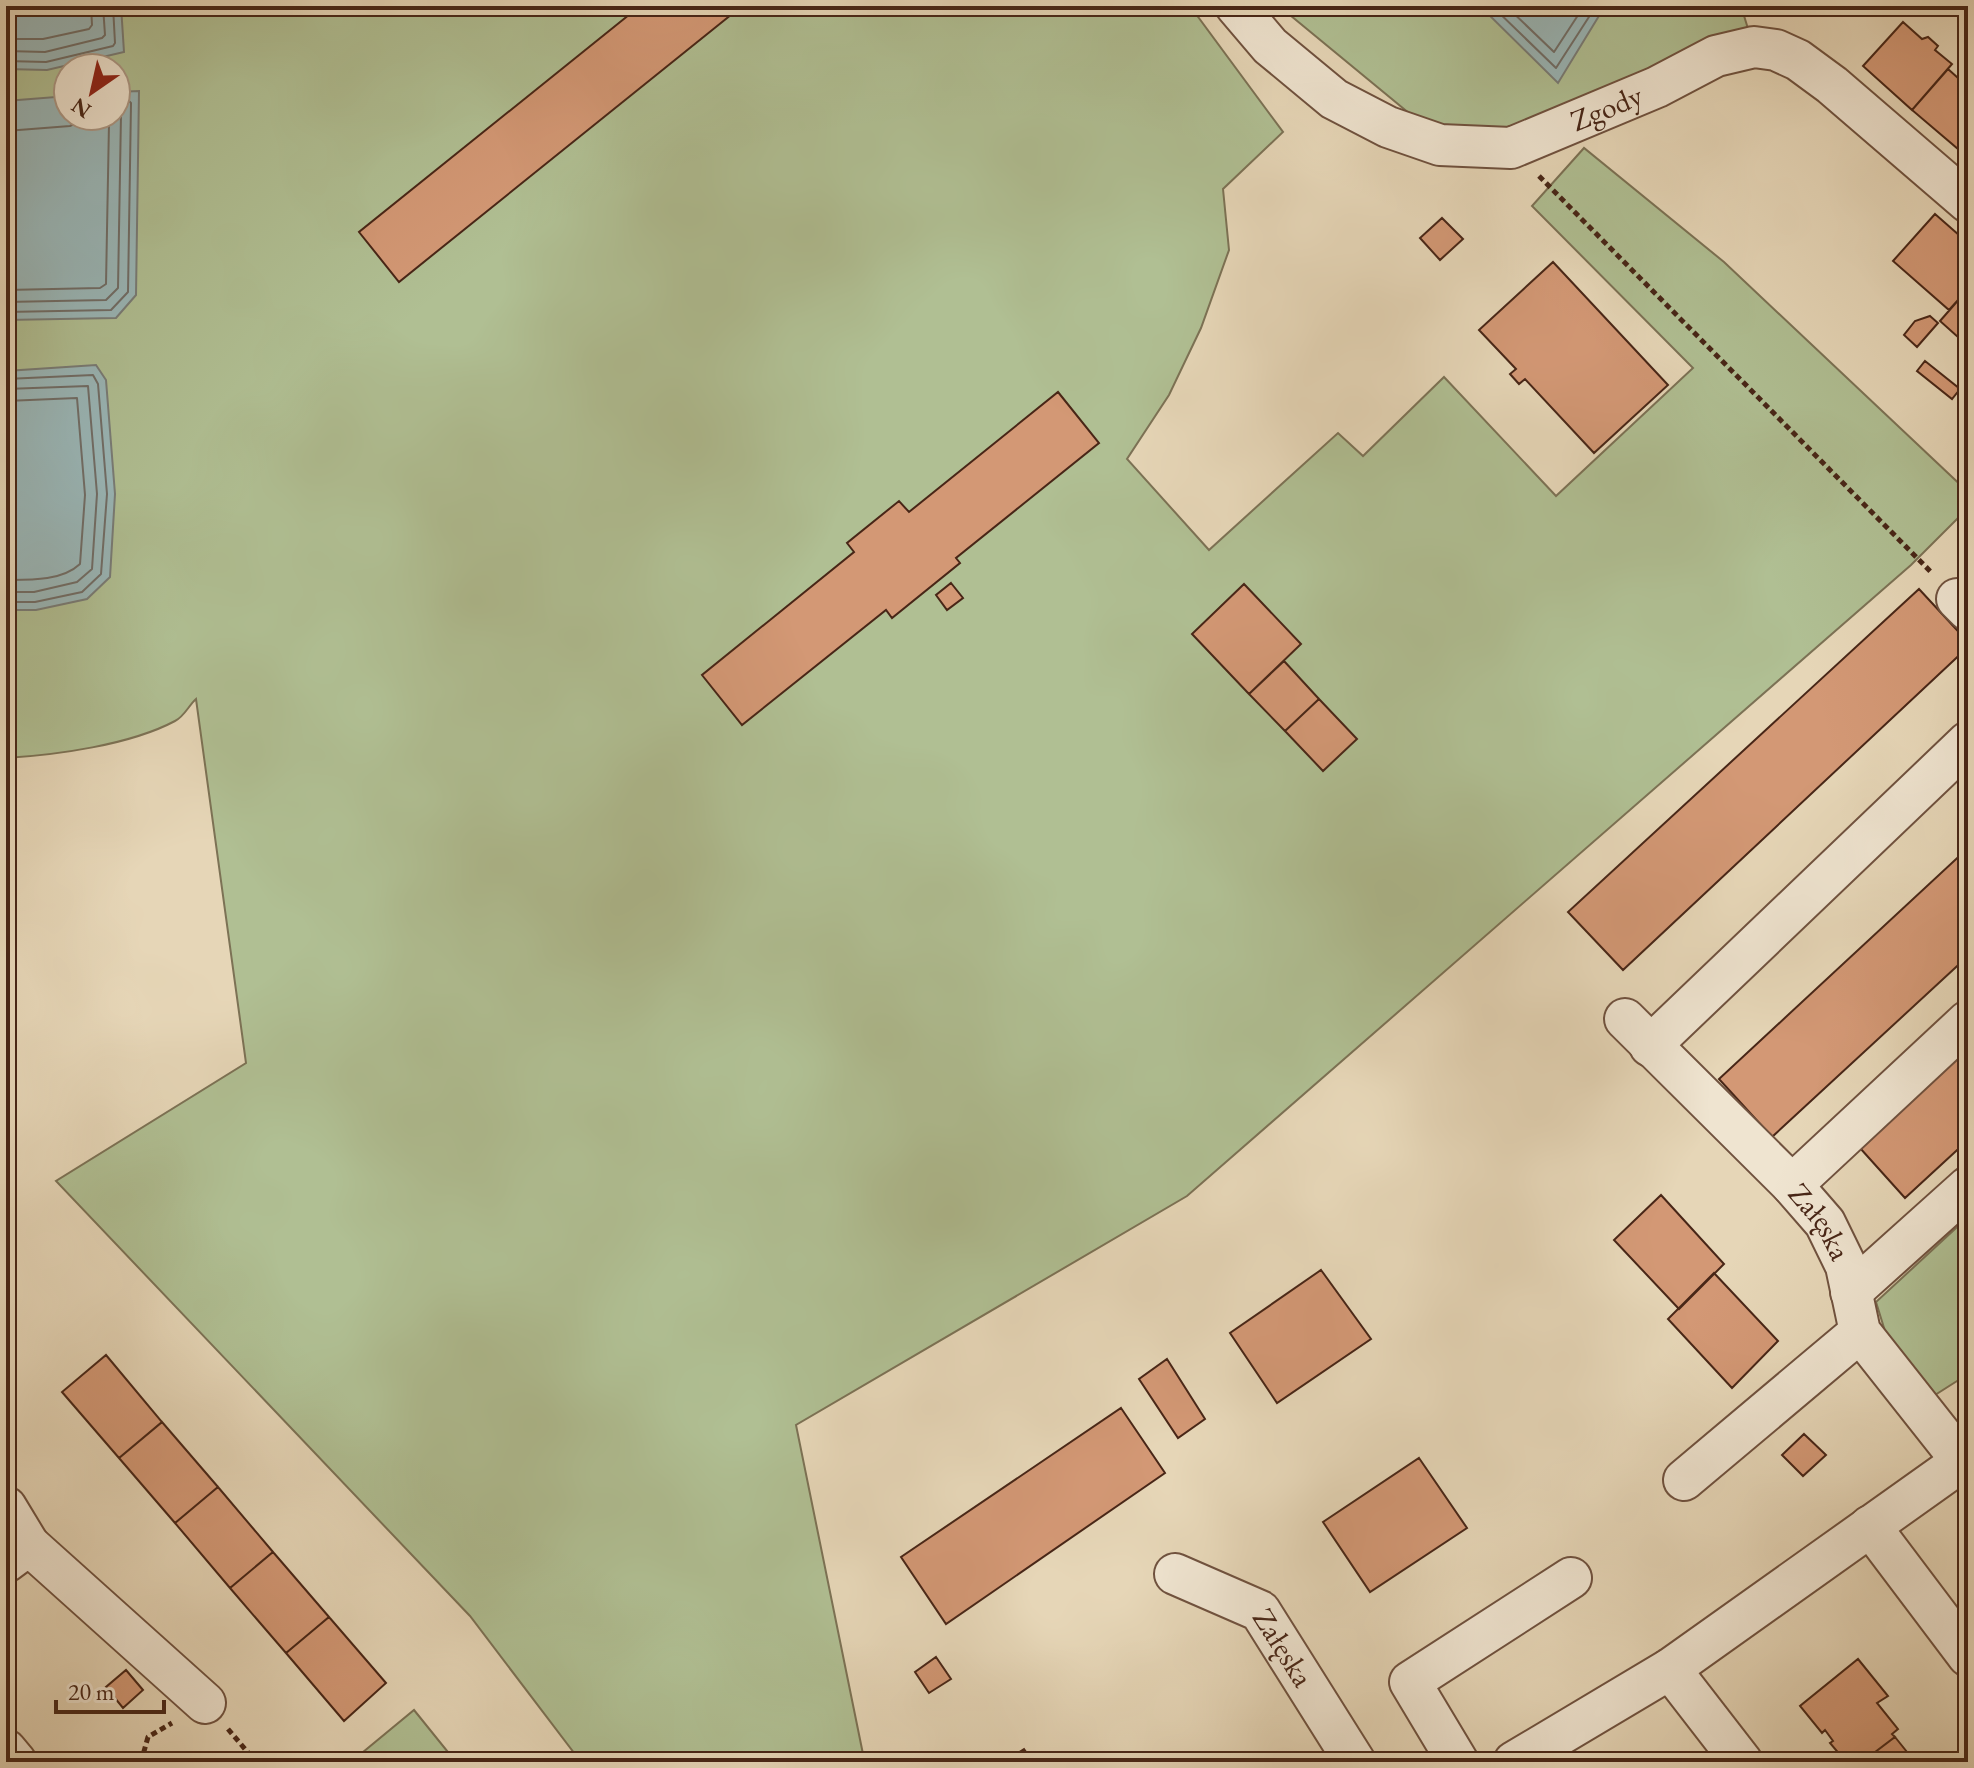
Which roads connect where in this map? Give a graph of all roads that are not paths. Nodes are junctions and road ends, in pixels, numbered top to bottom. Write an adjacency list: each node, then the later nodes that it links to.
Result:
1 (1236, 6): 2 (street, Zgody)
2 (1968, 202)
3 (1968, 742): 5 (street, Załęska)
4 (1968, 1021): 5 (street)
5 (1792, 1185): 7 (street, Załęska)
6 (1968, 1187): 7 (street)
7 (1851, 1292): 8 (street, Załęska)
8 (1860, 1332): 9 (street, Załęska); 10 (street)
9 (1965, 1459): 12 (street, Załęska)
10 (1684, 1480)
11 (6, 1507): 13 (street)
12 (1870, 1526): 16 (street); 17 (street, Załęska)
13 (18, 1554): 18 (street)
14 (1175, 1574): 21 (street, Załęska)
15 (1571, 1578): 22 (street)
16 (1968, 1656)
17 (1670, 1669): 23 (street, Załęska); 24 (street)
18 (205, 1703)
19 (6, 1750): 20 (street)
20 (16, 1762)
21 (1355, 1762)
22 (1458, 1762)
23 (1514, 1762)
24 (1742, 1762)

